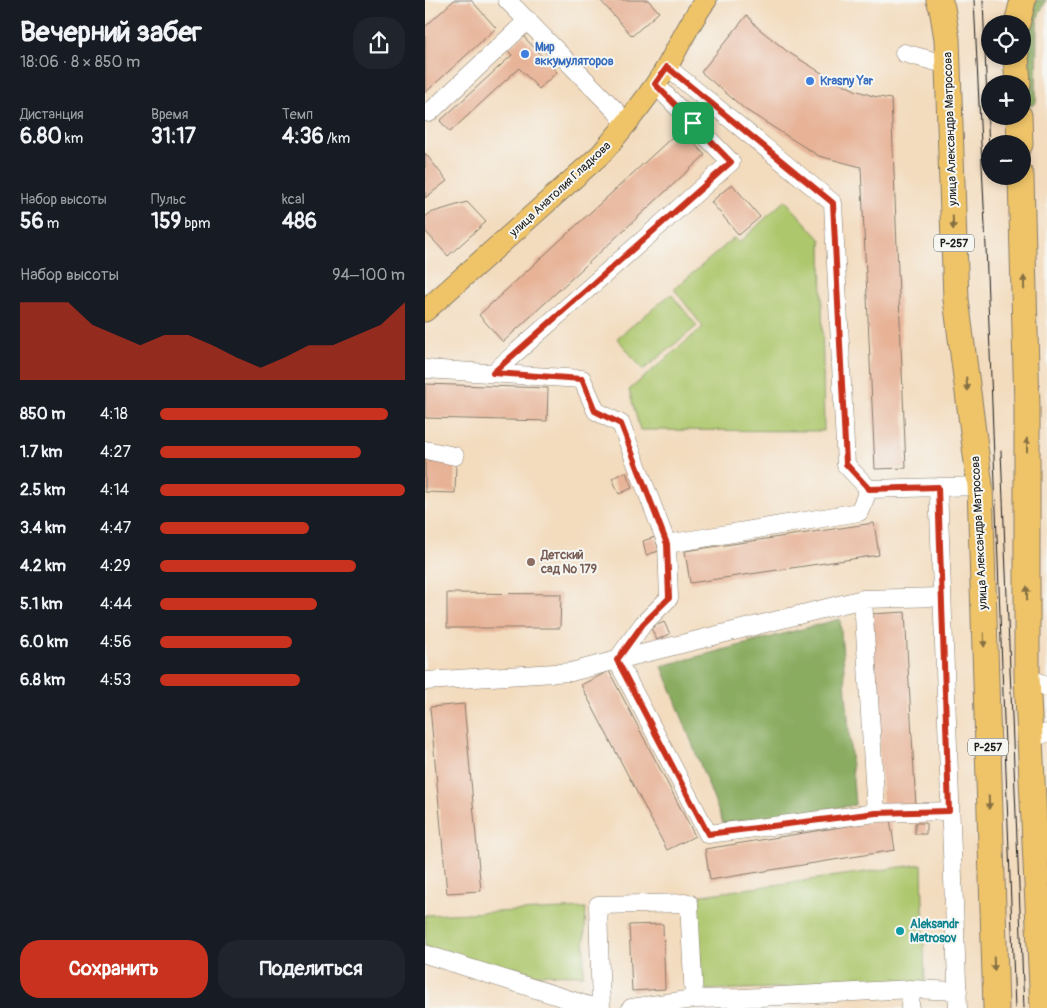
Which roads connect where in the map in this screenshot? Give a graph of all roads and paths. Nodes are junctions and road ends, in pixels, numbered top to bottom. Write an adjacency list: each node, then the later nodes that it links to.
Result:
1 (507, 0): 6 (street)
2 (706, 0): 9 (main road, улица Анатолия Гладкова)
3 (939, 0): 8 (highway, улица Александра Матросова / Р-257)
4 (1023, 0): 5 (highway)
5 (1019, 15)
6 (528, 20): 11 (street); 12 (street)
7 (904, 53): 8 (street)
8 (947, 64): 19 (highway, улица Александра Матросова / Р-257, one-way to 19)
9 (667, 67): 10 (main road, улица Анатолия Гладкова); 21 (street)
10 (655, 84): 12 (main road, улица Анатолия Гладкова); 16 (street)
11 (429, 113)
12 (626, 125): 14 (main road, улица Анатолия Гладкова)
13 (1021, 185): 27 (highway, one-way to 13)
14 (427, 305)
15 (425, 369): 16 (street)
16 (493, 373): 22 (street)
17 (425, 450): 18 (street)
18 (455, 456)
19 (980, 486): 20 (street); 39 (highway, улица Александра Матросова / Р-257, one-way to 39)
20 (938, 487): 21 (street); 23 (street)
21 (869, 489): 22 (street)
22 (667, 544): 25 (street)
23 (941, 597): 24 (street); 29 (street)
24 (863, 599): 25 (street); 30 (street)
25 (617, 660): 26 (street); 30 (street)
26 (425, 681)
27 (1037, 682): 28 (highway)
28 (1038, 736): 40 (highway)
29 (949, 811): 30 (street); 34 (street)
30 (876, 813)
31 (425, 954): 35 (street)
32 (911, 989): 33 (street); 34 (street); 38 (street)
33 (693, 999): 36 (street); 37 (street)
34 (958, 1000)
35 (595, 1008)
36 (601, 1008)
37 (631, 1008)
38 (910, 1008)
39 (996, 1008)
40 (1043, 1008)

